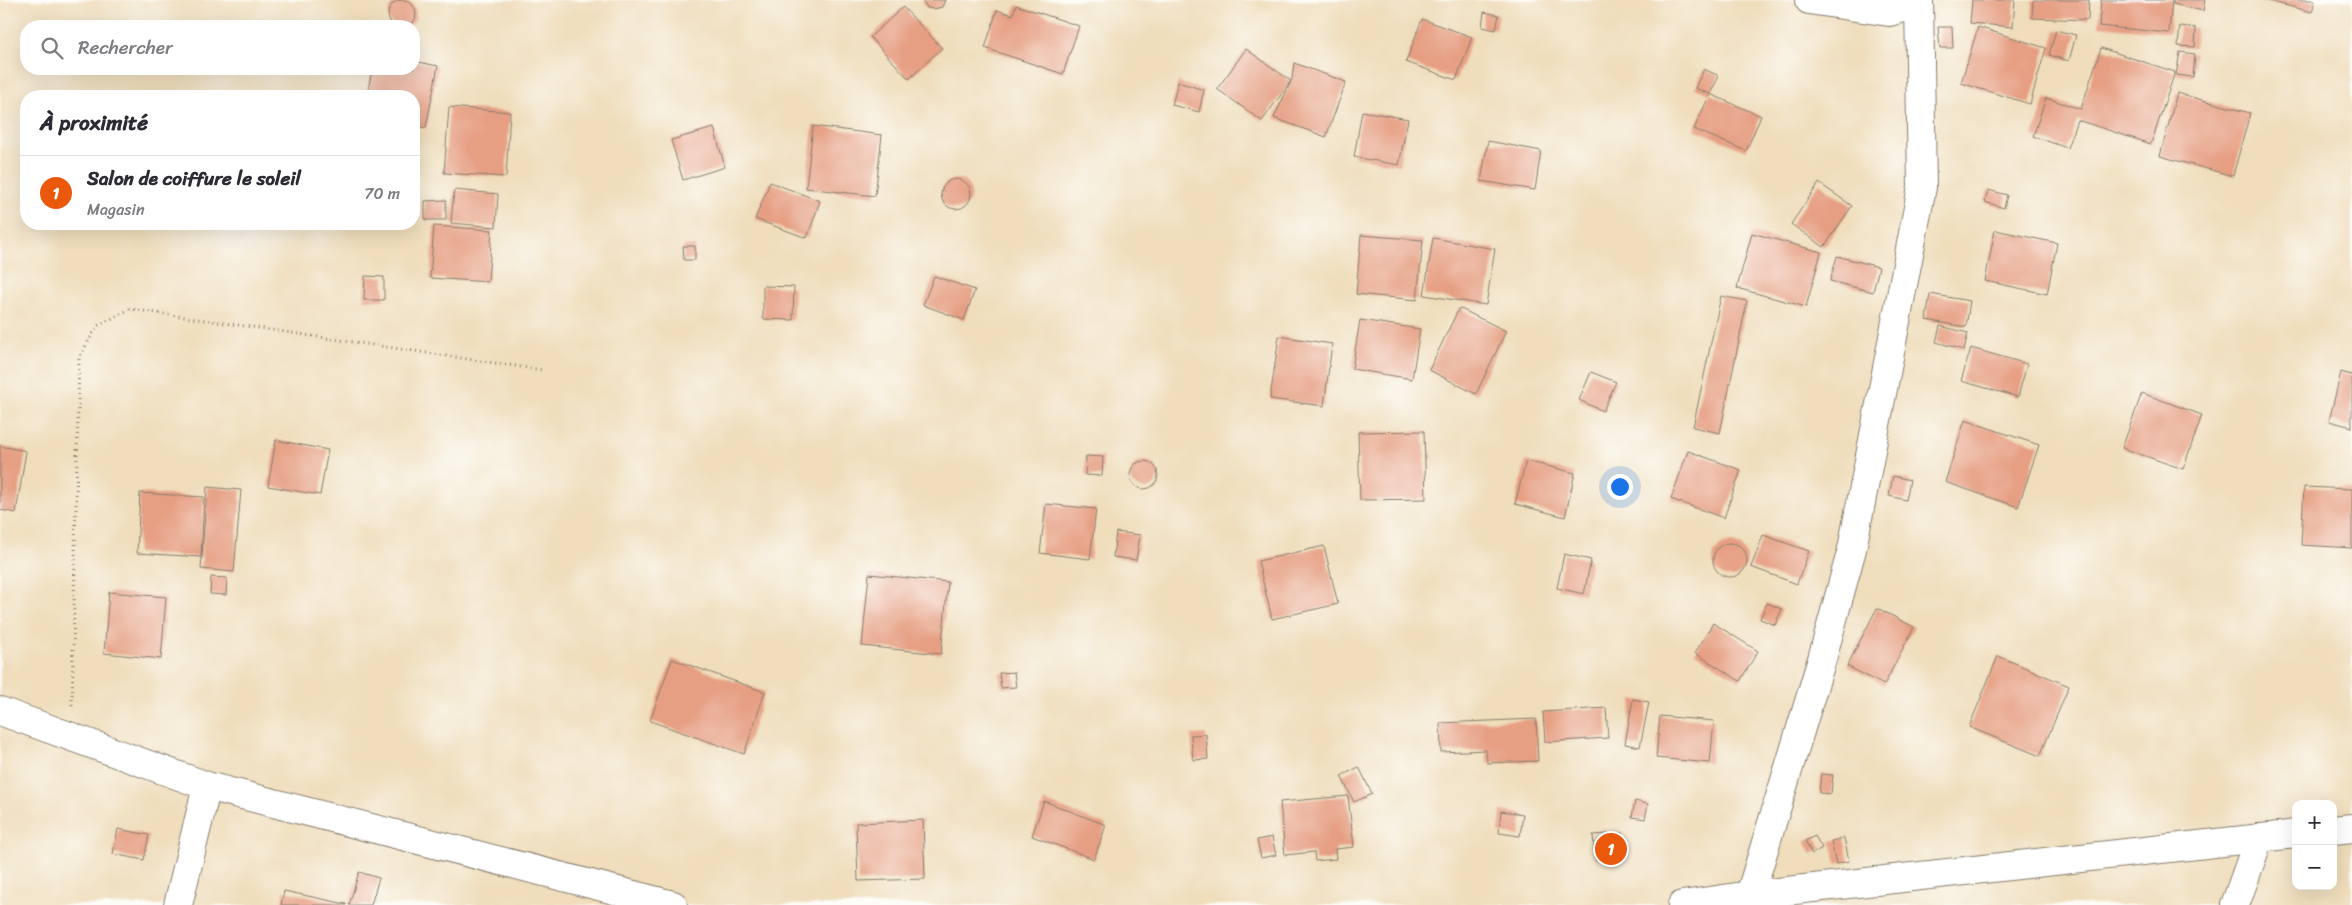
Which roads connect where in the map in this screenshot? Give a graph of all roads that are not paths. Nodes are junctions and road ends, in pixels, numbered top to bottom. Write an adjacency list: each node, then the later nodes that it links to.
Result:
1 (1809, 0): 2 (street)
2 (1919, 2): 9 (street)
3 (0, 711): 4 (street)
4 (207, 786): 10 (street); 11 (street)
5 (2352, 828): 6 (street)
6 (2337, 830)
7 (2292, 834): 8 (street)
8 (2259, 838): 9 (street); 13 (street)
9 (1750, 895): 12 (street)
10 (178, 905)
11 (673, 905)
12 (1682, 905)
13 (2235, 905)

